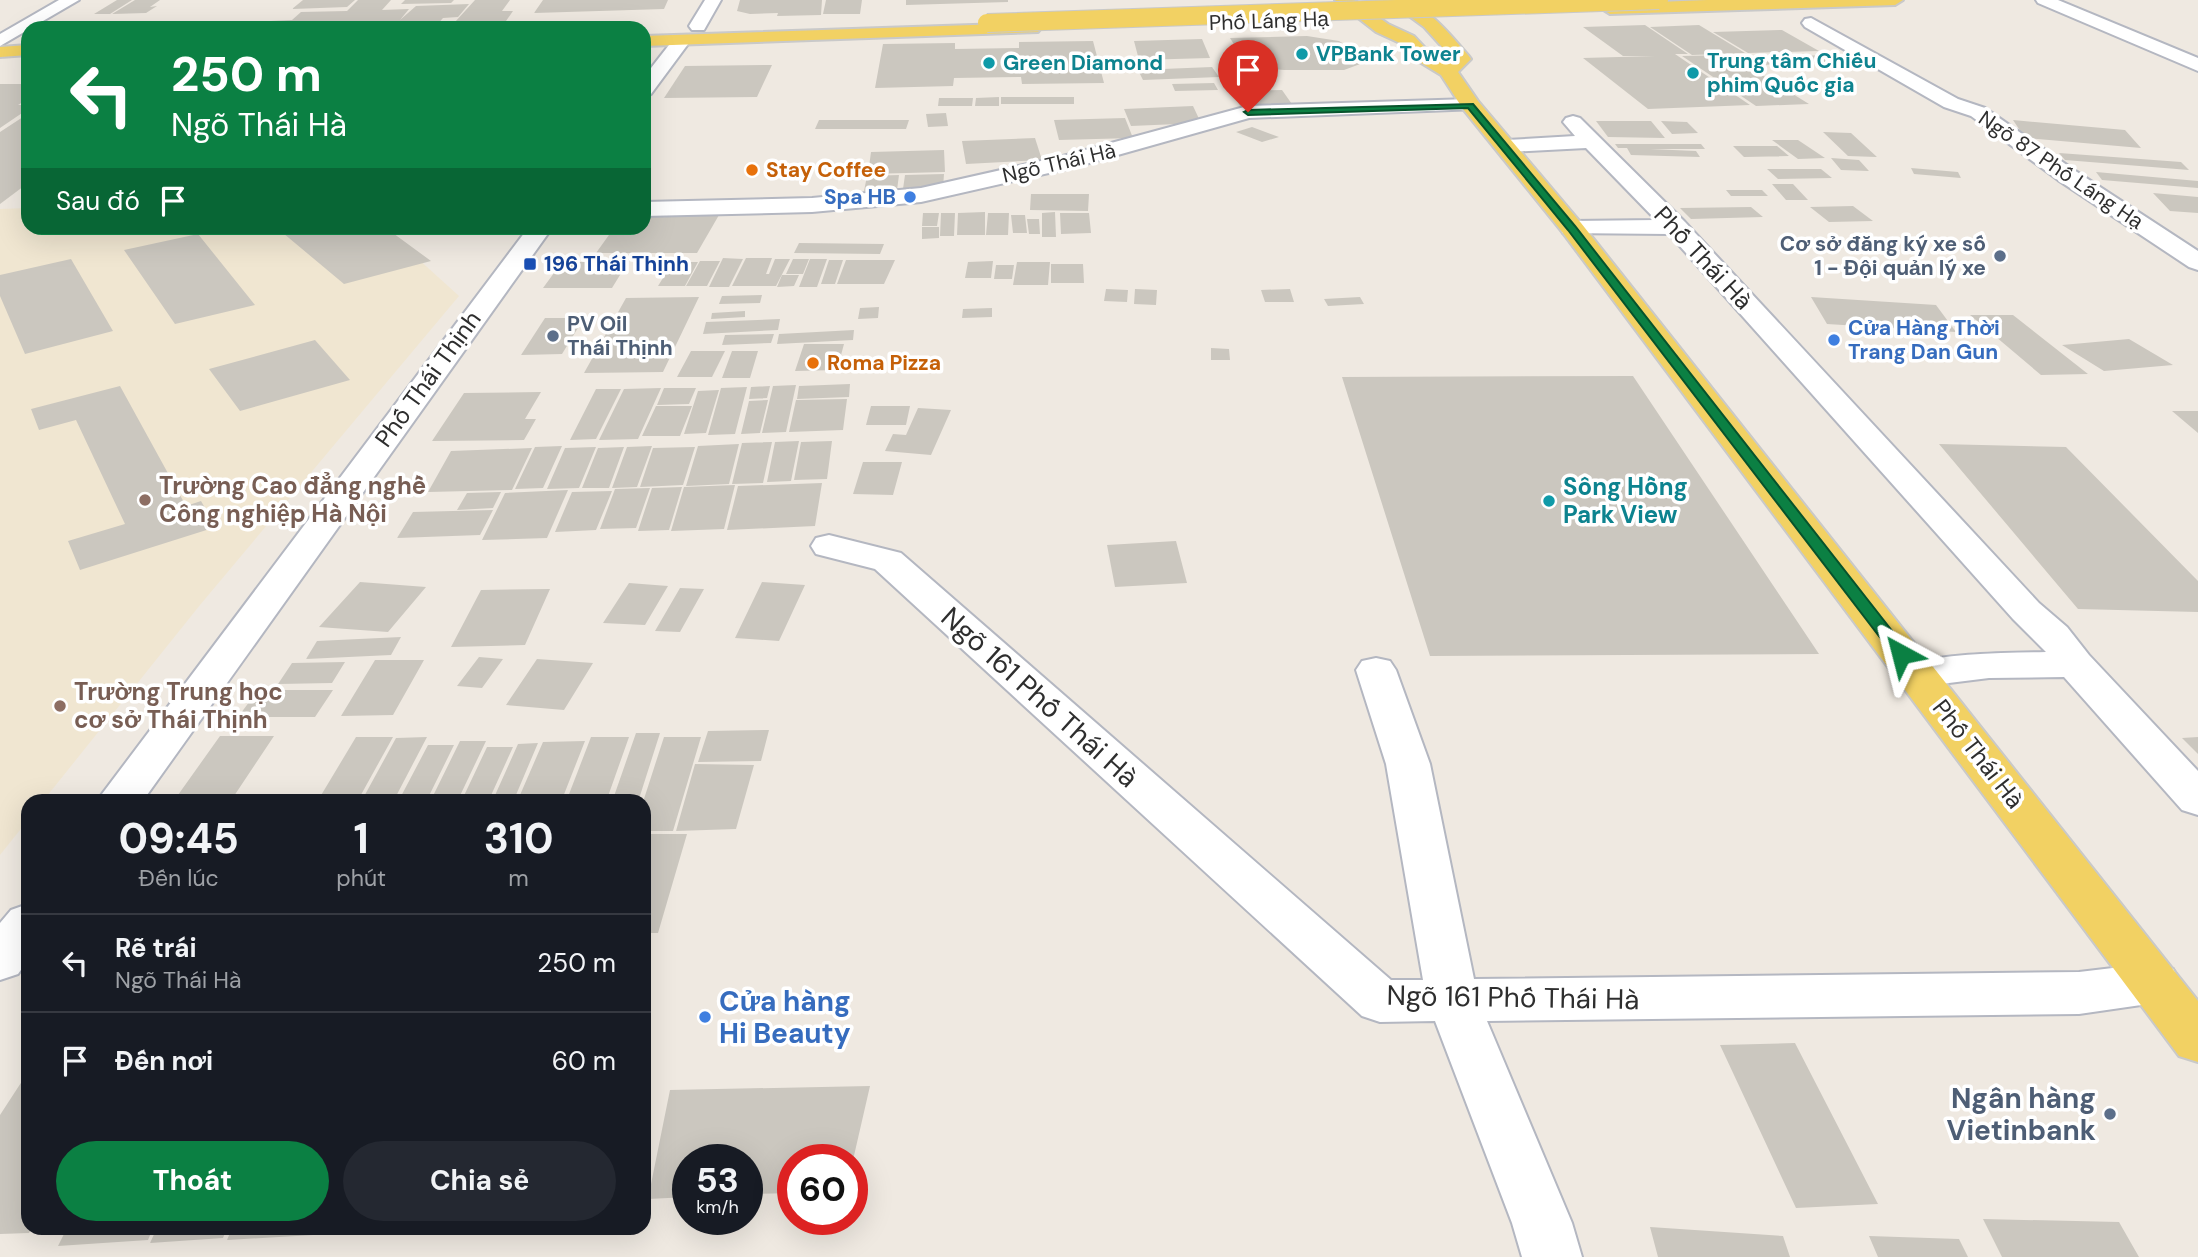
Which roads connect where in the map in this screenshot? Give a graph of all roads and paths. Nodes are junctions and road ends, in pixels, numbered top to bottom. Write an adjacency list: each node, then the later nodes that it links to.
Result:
1 (71, 0): 18 (street)
2 (713, 0): 21 (street)
3 (1395, 0): 11 (main road, Phố Láng Hạ); 14 (main road)
4 (1483, 0): 15 (main road)
5 (1659, 0): 20 (main road, bridge)
6 (1717, 0): 7 (main road)
7 (1755, 0)
8 (1769, 0): 12 (main road)
9 (1895, 0): 12 (main road, Phố Láng Hạ)
10 (2044, 0): 31 (street)
11 (1345, 1): 13 (main road, Phố Láng Hạ); 16 (main road, Phố Thái Hà)
12 (1801, 1): 15 (main road, Phố Láng Hạ)
13 (1289, 4): 17 (main road); 20 (main road, Phố Láng Hạ)
14 (1415, 8): 15 (main road, Phố Láng Hạ); 16 (main road, Phố Láng Hạ); 32 (main road)
15 (1504, 12)
16 (1369, 18): 17 (main road, Phố Láng Hạ); 32 (main road, Phố Thái Hà)
17 (1306, 20): 20 (main road, Phố Láng Hạ)
18 (35, 21)
19 (1811, 23): 40 (street, Ngõ 87 Phố Láng Hạ)
20 (901, 25): 21 (main road, Phố Láng Hạ); 24 (main road, Phố Láng Hạ)
21 (698, 26): 22 (main road, Phố Láng Hạ)
22 (651, 27)
23 (21, 29): 25 (street)
24 (682, 40): 26 (main road, Phố Láng Hạ); 33 (street)
25 (0, 41)
26 (651, 41)
27 (21, 50): 28 (main road)
28 (0, 51)
29 (21, 62): 30 (main road)
30 (0, 63)
31 (2198, 65)
32 (1448, 71): 34 (main road, Phố Thái Hà)
33 (651, 81)
34 (1470, 106): 35 (main road, Phố Thái Hà); 36 (street, Ngõ Thái Hà)
35 (1507, 146): 37 (street, Phố Thái Hà); 38 (main road, Phố Thái Hà)
36 (651, 209)
37 (1676, 227): 38 (street); 42 (street, Phố Thái Hà)
38 (1572, 228): 44 (main road, Phố Thái Hà)
39 (535, 235): 45 (street, Phố Thái Thịnh)
40 (2198, 262)
41 (829, 545): 50 (street, Ngõ 161 Phố Thái Hà)
42 (2076, 664): 44 (street); 46 (street, Phố Thái Hà)
43 (1376, 670): 50 (street)
44 (1917, 674): 49 (main road, Phố Thái Hà)
45 (124, 794)
46 (2198, 799)
47 (21, 932): 48 (street)
48 (0, 960)
49 (2155, 983): 50 (street, Ngõ 161 Phố Thái Hà); 51 (main road, Phố Thái Hà)
50 (1453, 1002): 52 (street)
51 (2198, 1040)
52 (1552, 1257)

